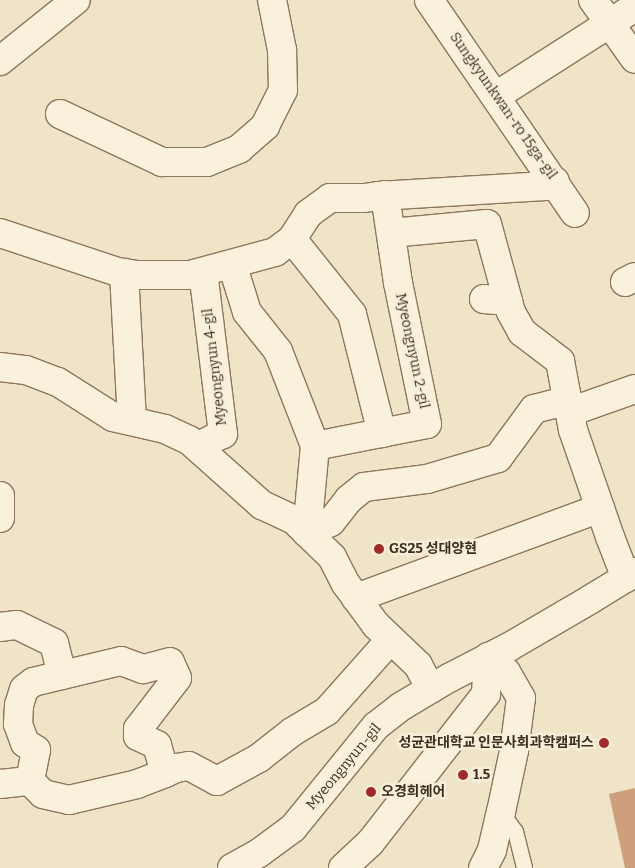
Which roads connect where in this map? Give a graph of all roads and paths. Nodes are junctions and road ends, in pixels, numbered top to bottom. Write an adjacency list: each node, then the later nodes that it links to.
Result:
1 (76, 0): 8 (street)
2 (272, 0): 10 (street)
3 (428, 0): 9 (street, Sungkyunkwan-ro 15ga-gil)
4 (593, 0): 6 (street)
5 (635, 7): 6 (street)
6 (610, 24): 7 (street); 9 (street)
7 (635, 59)
8 (0, 61)
9 (496, 96): 11 (street, Sungkyunkwan-ro 15ga-gil)
10 (60, 114)
11 (555, 181): 12 (street); 13 (street, Sungkyunkwan-ro 15ga-gil)
12 (385, 195): 15 (street, Myeongnyun 2-gil); 16 (street)
13 (575, 213)
14 (0, 233): 19 (street)
15 (391, 233): 22 (street); 24 (street, Myeongnyun 2-gil)
16 (292, 239): 17 (street); 24 (street)
17 (232, 264): 18 (street); 25 (street)
18 (203, 272): 19 (street); 26 (street, Myeongnyun 4-gil)
19 (124, 273): 23 (street)
20 (0, 367): 23 (street)
21 (635, 389): 22 (street)
22 (568, 406): 28 (street); 30 (street)
23 (132, 421): 26 (street)
24 (382, 433): 25 (street, Myeongnyun 2-gil)
25 (315, 446): 30 (street)
26 (197, 447): 30 (street)
27 (0, 496): 29 (street)
28 (600, 508): 31 (street); 32 (street)
29 (0, 518)
30 (307, 533): 32 (street)
31 (631, 575): 35 (street, Myeongnyun-gil)
32 (356, 598): 34 (street)
33 (0, 627): 36 (street)
34 (391, 639): 37 (street); 39 (street)
35 (488, 657): 37 (street, Myeongnyun-gil); 42 (street); 44 (street)
36 (62, 675): 38 (street); 39 (street)
37 (431, 688): 43 (street, Myeongnyun-gil)
38 (11, 734): 40 (street)
39 (165, 773): 40 (street)
40 (30, 781): 41 (street)
41 (0, 784)
42 (501, 812): 45 (street); 46 (lane)
43 (232, 868)
44 (344, 868)
45 (483, 868)
46 (524, 868)

